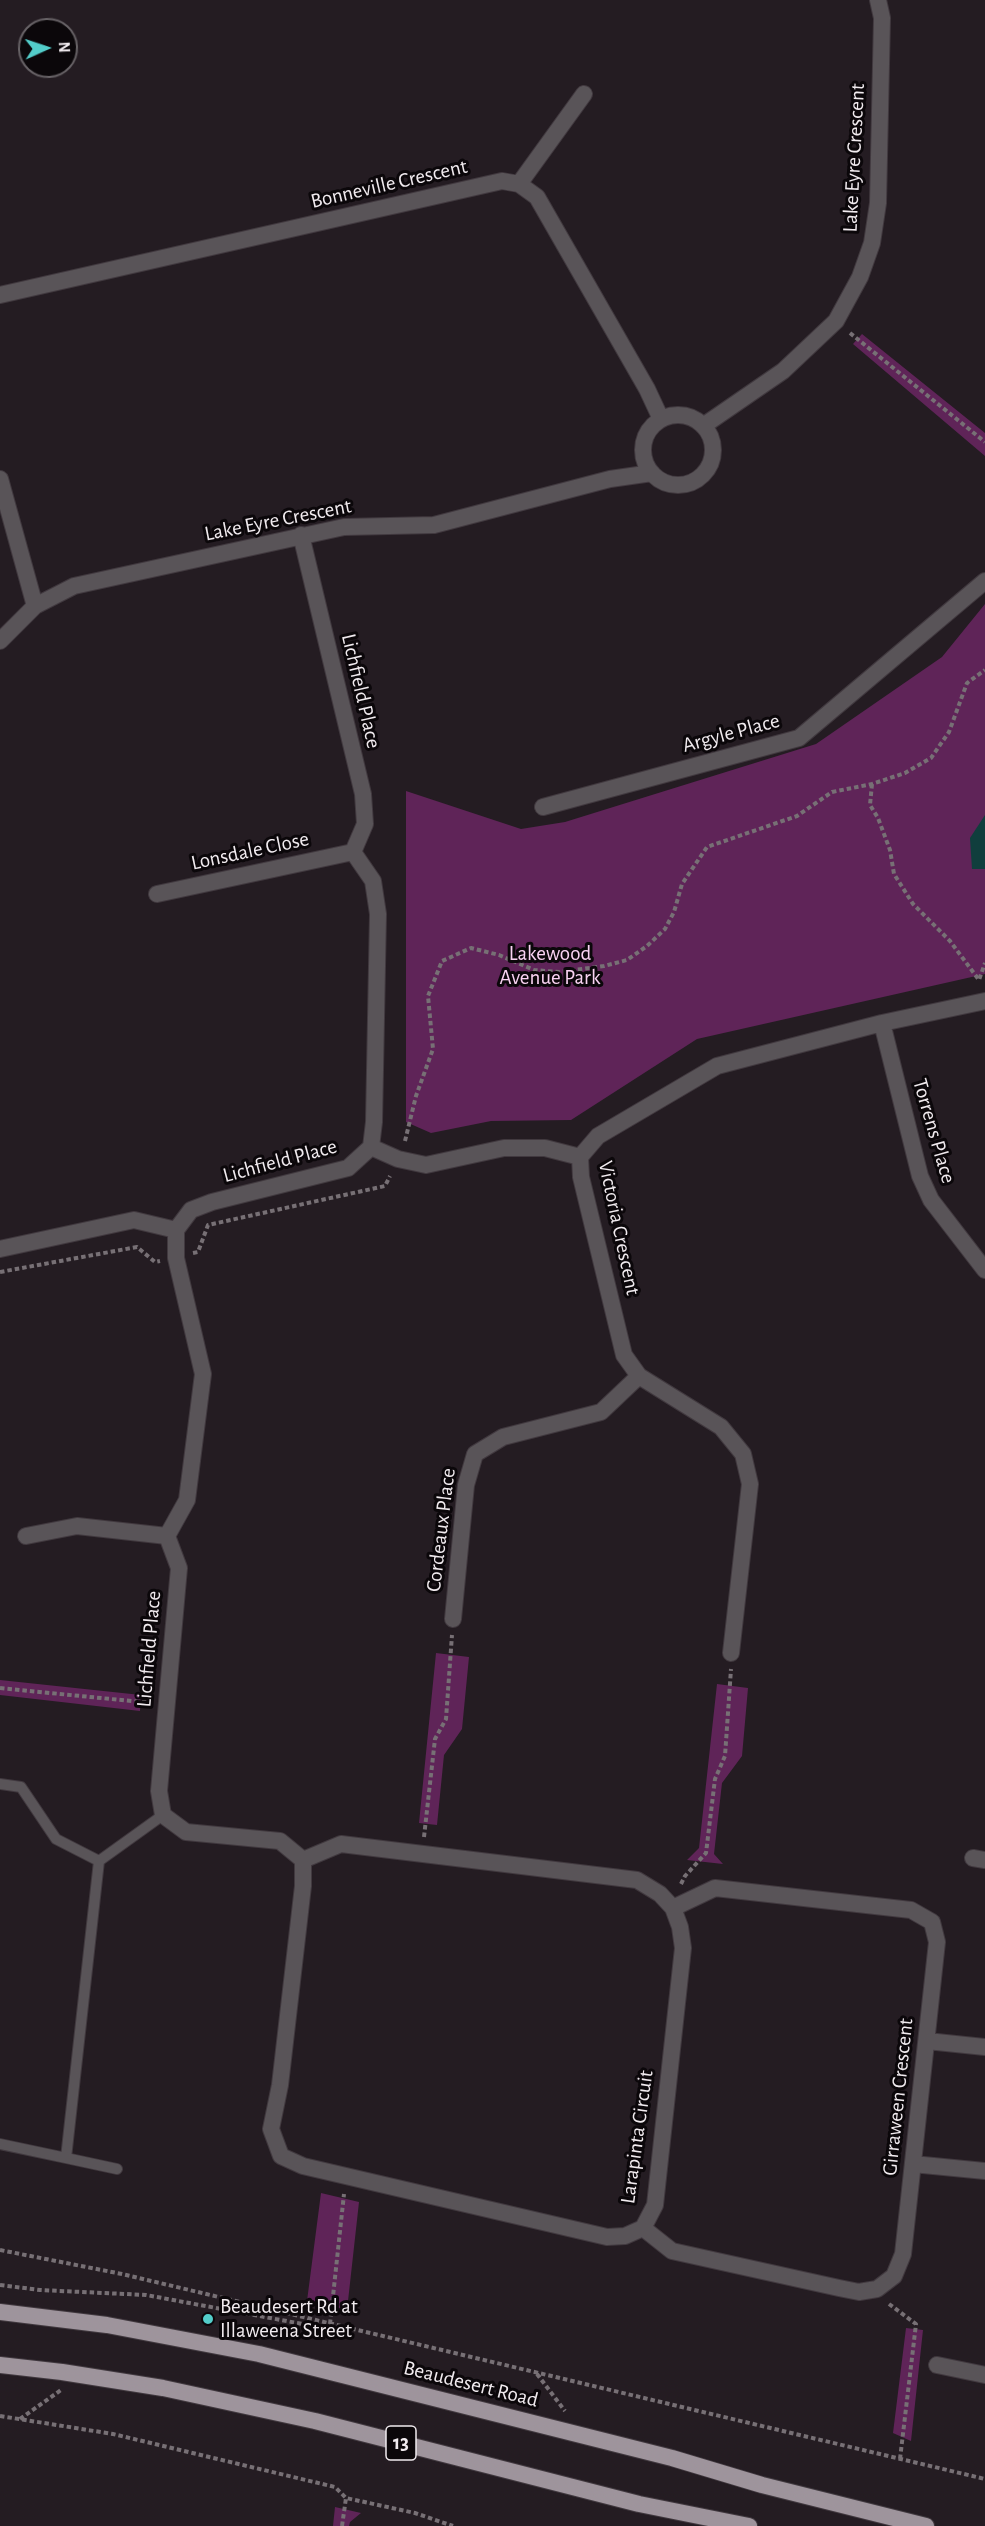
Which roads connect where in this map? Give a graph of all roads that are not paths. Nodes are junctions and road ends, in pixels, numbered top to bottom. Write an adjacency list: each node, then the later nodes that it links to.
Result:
1 (878, 0): 6 (street, Lake Eyre Crescent)
2 (584, 94): 3 (street)
3 (519, 184): 4 (street, Bonneville Crescent); 5 (street)
4 (0, 295)
5 (661, 419): 6 (street); 7 (street)
6 (703, 426): 7 (street)
7 (652, 473): 9 (street, Lake Eyre Crescent)
8 (0, 479): 11 (street)
9 (301, 536): 11 (street, Lake Eyre Crescent); 14 (street, Lichfield Place)
10 (985, 581): 13 (street, Argyle Place)
11 (35, 606): 12 (street, Lake Eyre Crescent)
12 (0, 641)
13 (543, 807)
14 (353, 852): 15 (street, Lonsdale Close); 18 (street)
15 (157, 894)
16 (985, 1001): 17 (street, Victoria Crescent)
17 (882, 1023): 19 (street, Victoria Crescent); 22 (street, Torrens Place)
18 (371, 1147): 19 (street); 20 (street, Lichfield Place)
19 (580, 1157): 23 (street, Victoria Crescent)
20 (176, 1230): 21 (street); 25 (street)
21 (0, 1250)
22 (985, 1270)
23 (639, 1376): 26 (street, Cordeaux Place); 27 (street, Victoria Crescent)
24 (26, 1536): 25 (street)
25 (167, 1536): 29 (street, Lichfield Place)
26 (453, 1619)
27 (731, 1653)
28 (0, 1784): 31 (lane)
29 (164, 1815): 30 (street); 31 (lane)
30 (303, 1860): 32 (street); 40 (street, Larapinta Circuit)
31 (99, 1862): 36 (lane)
32 (679, 1906): 33 (street, Girraween Crescent); 40 (street, Larapinta Circuit)
33 (927, 2041): 34 (street); 37 (street, Girraween Crescent)
34 (985, 2047)
35 (0, 2144): 36 (lane)
36 (66, 2158): 38 (lane)
37 (913, 2164): 39 (street); 40 (street, Girraween Crescent)
38 (117, 2169)
39 (985, 2171)
40 (643, 2228)
41 (0, 2312): 46 (highway, Beaudesert Road / 13)
42 (0, 2365): 45 (highway, 13)
43 (937, 2365): 44 (street)
44 (985, 2375)
45 (749, 2526)
46 (926, 2526)

